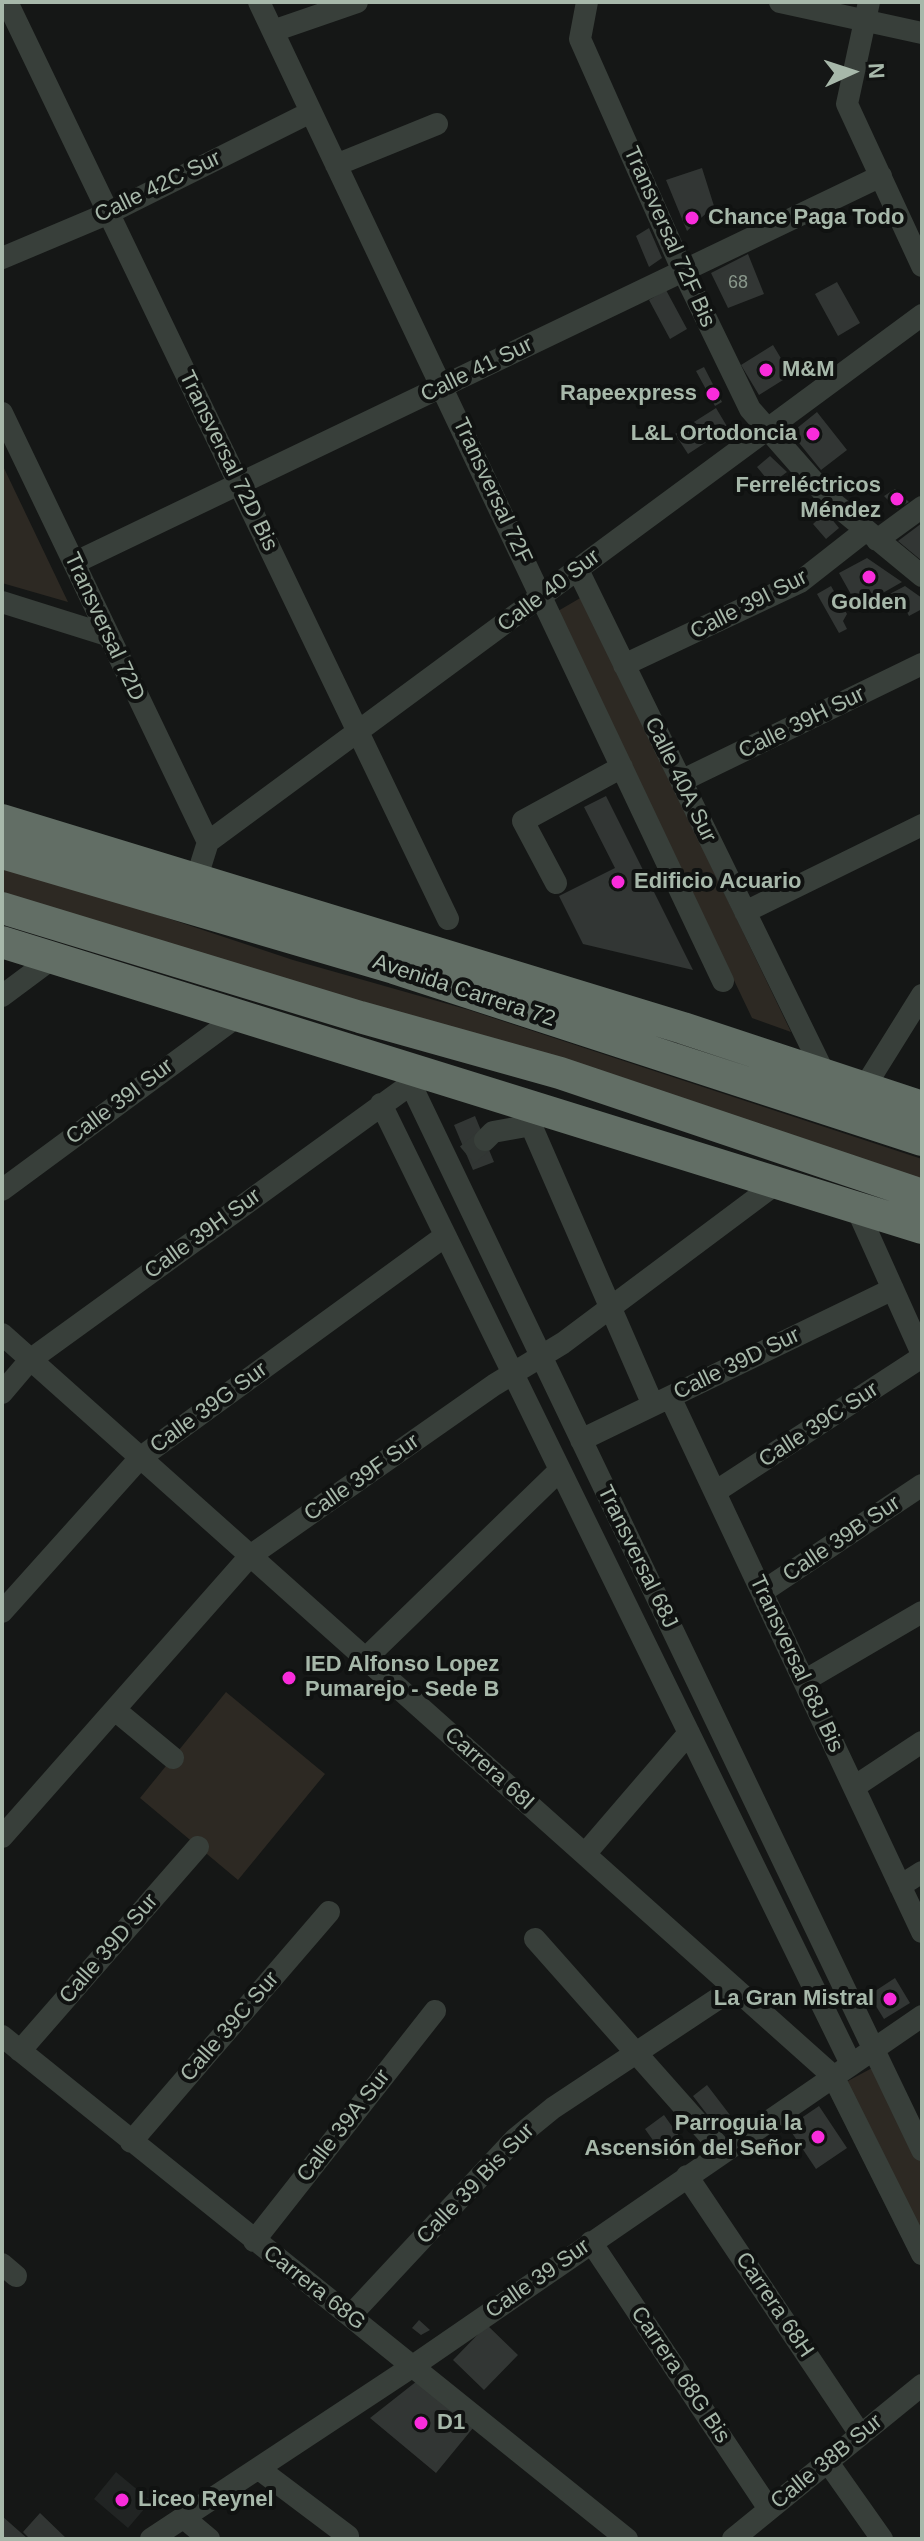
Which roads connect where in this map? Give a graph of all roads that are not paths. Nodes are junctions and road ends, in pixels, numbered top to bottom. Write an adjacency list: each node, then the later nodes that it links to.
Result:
1 (7, 2): 13 (street, Transversal 72D Bis)
2 (259, 2): 7 (street, Transversal 72F)
3 (357, 2): 7 (street)
4 (587, 2): 16 (street, Transversal 72F Bis)
5 (780, 2): 6 (street)
6 (867, 11): 8 (street); 12 (street)
7 (273, 31): 9 (street, Transversal 72F)
8 (922, 33)
9 (311, 112): 11 (street, Transversal 72F); 13 (street, Calle 42C Sur)
10 (437, 124): 11 (street)
11 (336, 165): 18 (street, Transversal 72F)
12 (881, 176): 15 (street); 16 (street, Calle 41 Sur)
13 (109, 213): 14 (street, Calle 42C Sur); 21 (street, Transversal 72D Bis)
14 (2, 258)
15 (922, 266)
16 (683, 271): 18 (street, Calle 41 Sur); 20 (street, Transversal 72F Bis)
17 (922, 315): 20 (street, Calle 40 Sur)
18 (442, 386): 21 (street, Calle 41 Sur); 27 (street, Transversal 72F)
19 (2, 413): 24 (street, Transversal 72D)
20 (767, 430): 23 (street, Transversal 72F Bis); 25 (street, Calle 40 Sur)
21 (239, 484): 24 (street, Calle 41 Sur); 32 (street, Transversal 72D Bis)
22 (922, 507): 23 (street, Calle 39I Sur)
23 (871, 536): 26 (street, Transversal 72F Bis); 31 (street, Calle 39I Sur)
24 (74, 563): 29 (street, Transversal 72D)
25 (578, 570): 27 (street, Calle 40 Sur); 31 (street, Calle 40A Sur)
26 (922, 576)
27 (542, 597): 32 (street, Calle 40 Sur); 33 (street, Transversal 72F)
28 (2, 602): 29 (street)
29 (107, 635): 37 (street, Transversal 72D)
30 (922, 664): 34 (street, Calle 39H Sur)
31 (624, 665): 34 (street, Calle 40A Sur)
32 (358, 732): 37 (street, Calle 40 Sur); 43 (street, Transversal 72D Bis)
33 (622, 767): 40 (street); 46 (street, Transversal 72F)
34 (681, 781): 42 (street, Calle 40A Sur)
35 (2, 820): 39 (highway, Avenida Carrera 72)
36 (922, 825): 42 (street)
37 (208, 842): 39 (street)
38 (2, 853): 57 (highway, Avenida Carrera 72)
39 (196, 880): 51 (highway, Avenida Carrera 72)
40 (556, 883)
41 (2, 908): 56 (highway)
42 (745, 912): 51 (street, Calle 40A Sur)
43 (448, 919)
44 (2, 942): 45 (highway)
45 (53, 958): 48 (street); 49 (highway)
46 (723, 981)
47 (922, 995): 52 (street)
48 (2, 996)
49 (238, 1016): 50 (highway); 60 (street, Calle 39I Sur)
50 (406, 1074): 53 (street, Calle 39H Sur); 54 (highway); 69 (street, Transversal 68J)
51 (825, 1075): 52 (highway, Avenida Carrera 72)
52 (864, 1088): 55 (highway, Avenida Carrera 72)
53 (381, 1104): 64 (street, Transversal 68J); 70 (street, Calle 39H Sur)
54 (517, 1106): 54 (street); 58 (highway); 66 (street, Transversal 68J Bis)
55 (922, 1107)
56 (667, 1109): 58 (highway); 61 (highway)
57 (922, 1140)
58 (727, 1167): 59 (highway)
59 (777, 1183): 62 (highway); 66 (street, Calle 39F Sur)
60 (2, 1190)
61 (922, 1195)
62 (856, 1207): 63 (highway); 65 (street)
63 (922, 1228)
64 (445, 1236): 71 (street, Transversal 68J); 75 (street, Calle 39G Sur)
65 (893, 1289): 68 (street); 73 (street, Calle 39D Sur)
66 (611, 1308): 69 (street, Calle 39F Sur); 73 (street, Transversal 68J Bis)
67 (2, 1334): 70 (street, Carrera 68I)
68 (922, 1356): 78 (street, Calle 39C Sur)
69 (541, 1357): 71 (street, Calle 39F Sur); 74 (street, Transversal 68J)
70 (30, 1360): 72 (street, Calle 39H Sur); 75 (street, Carrera 68I)
71 (513, 1374): 76 (street, Transversal 68J); 79 (street, Calle 39F Sur)
72 (2, 1393)
73 (662, 1401): 74 (street, Calle 39D Sur); 78 (street, Transversal 68J Bis)
74 (581, 1440): 102 (street, Transversal 68J)
75 (140, 1458): 79 (street, Carrera 68I); 81 (street, Calle 39G Sur)
76 (560, 1470): 83 (street); 86 (street, Transversal 68J)
77 (922, 1485): 80 (street, Calle 39B Sur)
78 (715, 1492): 80 (street, Transversal 68J Bis)
79 (250, 1556): 83 (street, Carrera 68I); 85 (street, Calle 39F Sur)
80 (762, 1592): 84 (street, Transversal 68J Bis)
81 (2, 1612)
82 (922, 1612): 84 (street)
83 (365, 1659): 92 (street, Carrera 68I)
84 (804, 1681): 89 (street, Transversal 68J Bis)
85 (115, 1710): 88 (street); 90 (street, Calle 39F Sur)
86 (689, 1733): 92 (street); 105 (street, Transversal 68J)
87 (922, 1742): 89 (street)
88 (173, 1758)
89 (854, 1787): 94 (street, Transversal 68J Bis)
90 (2, 1837)
91 (198, 1847): 103 (street, Calle 39D Sur)
92 (585, 1854): 98 (street, Carrera 68I)
93 (922, 1872): 94 (street)
94 (900, 1886): 96 (street, Transversal 68J Bis)
95 (329, 1912): 106 (street, Calle 39C Sur)
96 (922, 1932)
97 (535, 1939): 104 (street)
98 (734, 1988): 104 (street, Calle 39 Bis Sur); 105 (street, Carrera 68I)
99 (435, 2011): 110 (street, Calle 39A Sur)
100 (922, 2016): 102 (street, Calle 39 Sur)
101 (2, 2036): 103 (street, Carrera 68G)
102 (872, 2050): 105 (street, Calle 39 Sur); 107 (street, Transversal 68J)
103 (20, 2051): 106 (street, Carrera 68G)
104 (638, 2053): 108 (street); 113 (street, Calle 39 Bis Sur)
105 (842, 2070): 108 (street, Calle 39 Sur); 112 (street, Transversal 68J)
106 (131, 2142): 110 (street, Carrera 68G)
107 (922, 2150)
108 (723, 2151): 109 (street, Calle 39 Sur)
109 (687, 2176): 111 (street, Calle 39 Sur); 116 (street, Carrera 68H)
110 (254, 2241): 113 (street, Carrera 68G)
111 (591, 2242): 114 (street, Calle 39 Sur); 119 (street, Carrera 68G Bis)
112 (922, 2254)
113 (350, 2316): 114 (street, Carrera 68G)
114 (413, 2366): 118 (street, Calle 39 Sur); 121 (street, Carrera 68G)
115 (922, 2385): 116 (street, Calle 38B Sur)
116 (860, 2434): 117 (street, Calle 38B Sur)
117 (827, 2461): 119 (street, Calle 38B Sur); 126 (street)
118 (259, 2469): 120 (street, Calle 39 Sur); 122 (street)
119 (769, 2509): 125 (street, Calle 38B Sur)
120 (184, 2518): 123 (street, Calle 39 Sur); 124 (street)
121 (614, 2535)
122 (348, 2536)
123 (151, 2539)
124 (209, 2539)
125 (733, 2539)
126 (882, 2539)

